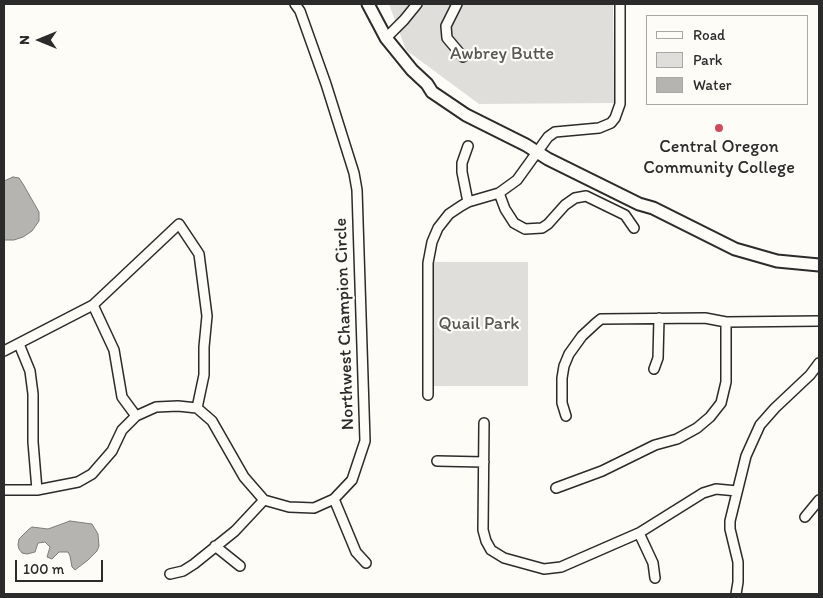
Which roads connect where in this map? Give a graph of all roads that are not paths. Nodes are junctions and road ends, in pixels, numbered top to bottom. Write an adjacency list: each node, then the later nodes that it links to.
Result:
1 (295, 4): 34 (street, Northwest Champion Circle)
2 (368, 4): 6 (main road)
3 (417, 4): 6 (street)
4 (457, 4): 7 (street)
5 (620, 4): 9 (street)
6 (386, 38): 9 (main road)
7 (463, 57)
8 (468, 146): 11 (street)
9 (539, 150): 10 (street); 13 (main road)
10 (499, 193): 11 (street); 12 (street)
11 (468, 202): 22 (street)
12 (634, 228)
13 (819, 265)
14 (93, 306): 18 (street); 23 (street); 24 (street)
15 (659, 318): 17 (street); 21 (street); 25 (street)
16 (819, 321): 17 (street)
17 (726, 322): 29 (street)
18 (19, 344): 19 (street); 31 (street)
19 (4, 351)
20 (819, 363): 32 (street)
21 (654, 369)
22 (428, 395)
23 (197, 408): 24 (street); 33 (street)
24 (136, 416): 31 (street)
25 (566, 416)
26 (484, 423): 28 (street)
27 (437, 460): 28 (street)
28 (484, 462): 37 (street)
29 (556, 488)
30 (4, 490): 31 (street)
31 (37, 490)
32 (738, 491): 37 (street); 43 (street)
33 (264, 500): 34 (street, Northwest Champion Circle); 38 (street)
34 (334, 500): 39 (street)
35 (819, 500): 36 (street)
36 (805, 517)
37 (639, 533): 42 (street)
38 (215, 546): 40 (street); 41 (street)
39 (366, 563)
40 (240, 566)
41 (170, 574)
42 (655, 578)
43 (736, 594)

